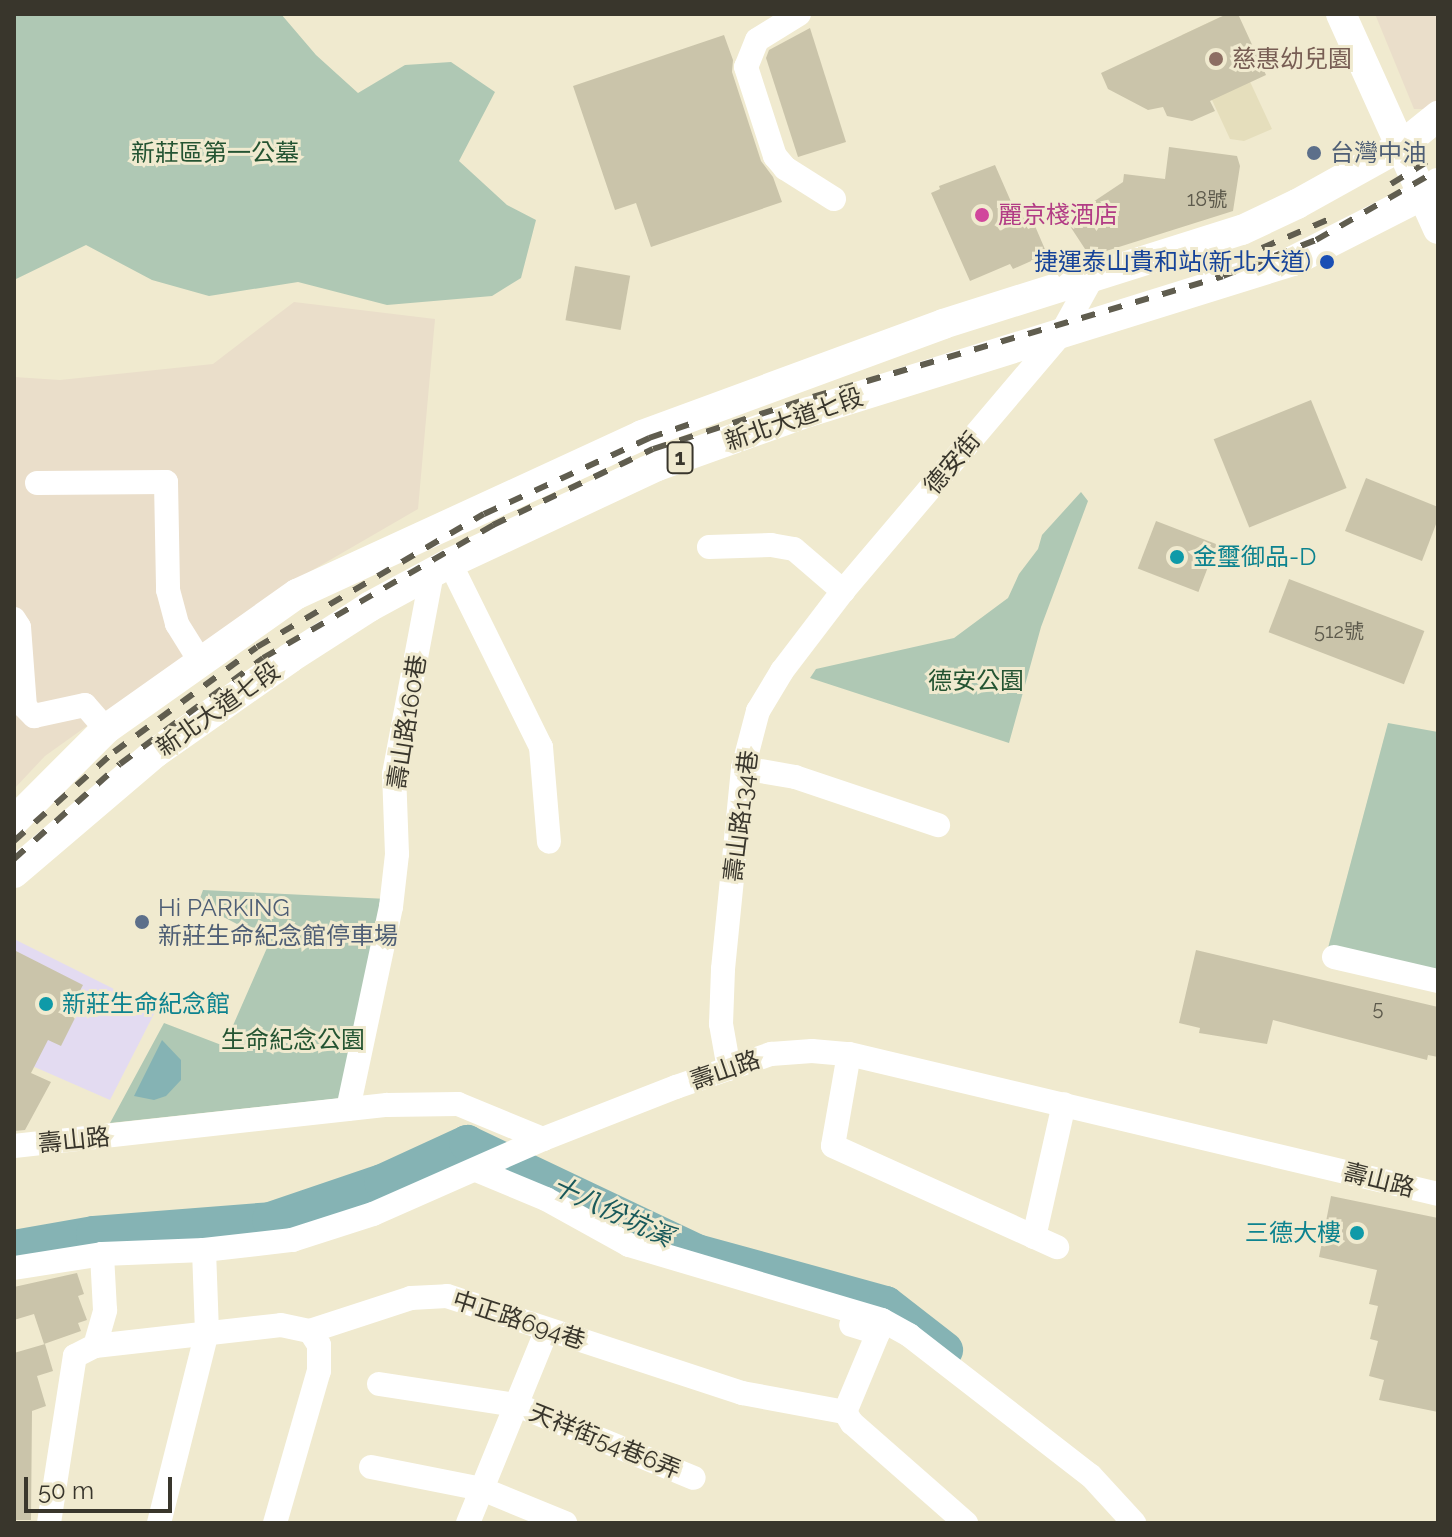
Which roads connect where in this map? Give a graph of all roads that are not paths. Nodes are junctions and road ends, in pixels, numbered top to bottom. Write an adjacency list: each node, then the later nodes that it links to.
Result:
1 (799, 14): 6 (street)
2 (1341, 14): 4 (main road)
3 (1438, 116): 4 (main road, 1)
4 (1401, 146): 5 (main road); 8 (main road, 新北大道七段 / 1)
5 (1431, 189): 7 (main road); 9 (main road, 新北大道七段 / 1)
6 (834, 199)
7 (1438, 229)
8 (1093, 276): 9 (street, 德安街); 15 (main road, 新北大道七段 / 1)
9 (1061, 334): 12 (main road, 新北大道七段 / 1); 13 (street, 德安街)
10 (37, 483): 15 (street)
11 (709, 547): 13 (street)
12 (441, 567): 20 (street); 21 (main road, 新北大道七段 / 1); 27 (street, 壽山路160巷)
13 (843, 591): 17 (street, 壽山路134巷)
14 (14, 619): 16 (street)
15 (200, 661): 16 (main road, 新北大道七段 / 1)
16 (106, 729): 18 (main road, 新北大道七段 / 1)
17 (743, 768): 19 (street); 25 (street, 壽山路134巷)
18 (14, 821)
19 (938, 825)
20 (549, 842)
21 (14, 873)
22 (1334, 957): 23 (street)
23 (1438, 981)
24 (849, 1054): 25 (street, 壽山路); 26 (street, 壽山路); 32 (street)
25 (729, 1069): 28 (street, 壽山路)
26 (1064, 1104): 31 (street, 壽山路); 32 (street)
27 (348, 1109): 28 (street, 壽山路); 29 (street, 壽山路)
28 (538, 1141): 30 (street)
29 (14, 1146)
30 (477, 1169): 34 (street); 54 (street)
31 (1438, 1194)
32 (1034, 1237): 33 (street)
33 (1057, 1247)
34 (204, 1250): 35 (street); 40 (street)
35 (102, 1254): 37 (street); 41 (street)
36 (613, 1256): 44 (street)
37 (14, 1268)
38 (547, 1329): 39 (street, 中正路694巷); 43 (street); 44 (street, 中正路694巷)
39 (310, 1331): 40 (street, 中正路694巷); 50 (street)
40 (207, 1332): 41 (street, 中正路694巷); 49 (street)
41 (95, 1346): 48 (street)
42 (379, 1384): 43 (street, 天祥街54巷6弄)
43 (517, 1405): 46 (street, 天祥街54巷6弄); 47 (street)
44 (845, 1412): 53 (street)
45 (371, 1467): 47 (street)
46 (694, 1478)
47 (482, 1489): 51 (street); 52 (street)
48 (49, 1523)
49 (159, 1523)
50 (275, 1523)
51 (468, 1523)
52 (565, 1523)
53 (966, 1523)
54 (1134, 1523)

